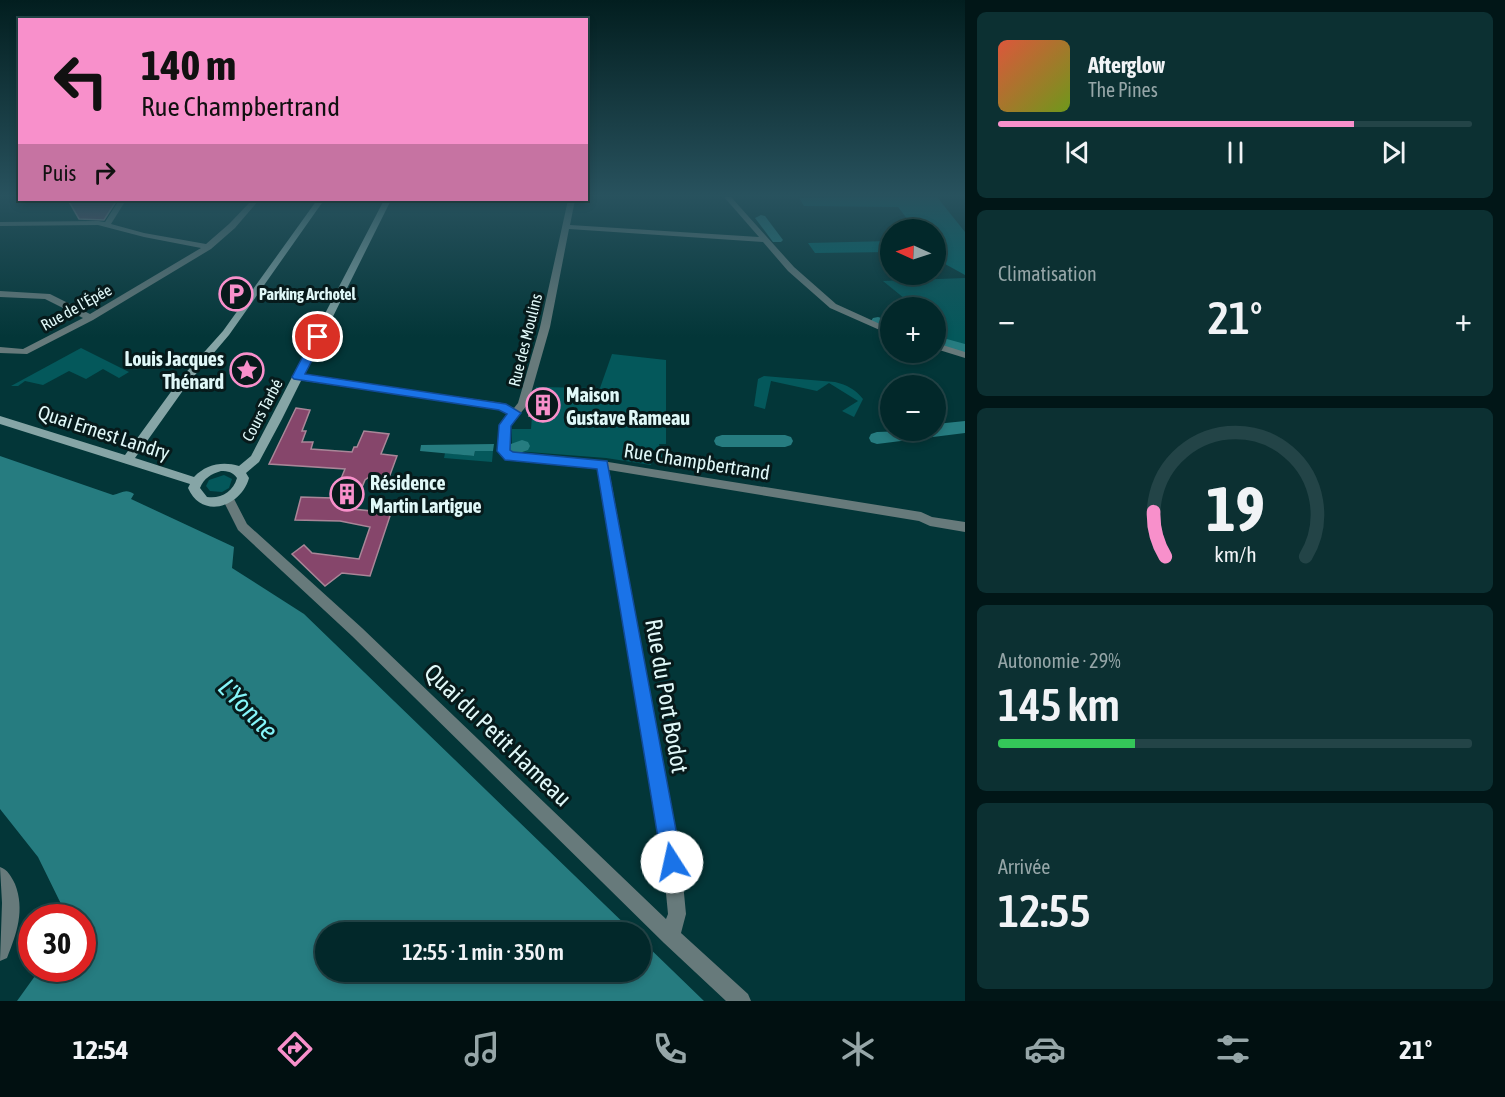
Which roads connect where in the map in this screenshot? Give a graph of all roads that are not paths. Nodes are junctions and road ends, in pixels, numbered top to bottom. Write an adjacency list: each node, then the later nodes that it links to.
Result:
1 (185, 244): 7 (street)
2 (213, 244): 7 (street, Rue de l'Épée)
3 (289, 244): 17 (main road)
4 (366, 244): 14 (main road, Cours Tarbé)
5 (562, 244): 15 (street, Rue des Moulins)
6 (768, 244): 10 (street)
7 (208, 248): 9 (street, Rue de l'Épée)
8 (0, 294): 9 (street)
9 (90, 318): 12 (street, Rue de l'Épée)
10 (880, 327)
11 (946, 349): 13 (street)
12 (0, 350)
13 (965, 355)
14 (298, 377): 15 (street); 19 (main road, Cours Tarbé)
15 (515, 413): 18 (street, Rue Champbertrand)
16 (0, 420): 17 (main road, Quai Ernest Landry)
17 (127, 461): 20 (main road, Quai Ernest Landry)
18 (602, 465): 22 (street, Rue Champbertrand); 24 (street, Rue du Port Bodot)
19 (240, 472): 20 (main road); 21 (main road)
20 (196, 482): 21 (main road)
21 (228, 498): 24 (street, Quai du Petit Hameau)
22 (965, 527)
23 (0, 876): 25 (street)
24 (671, 936): 26 (street, Quai du Petit Hameau)
25 (0, 951)
26 (741, 1001)

